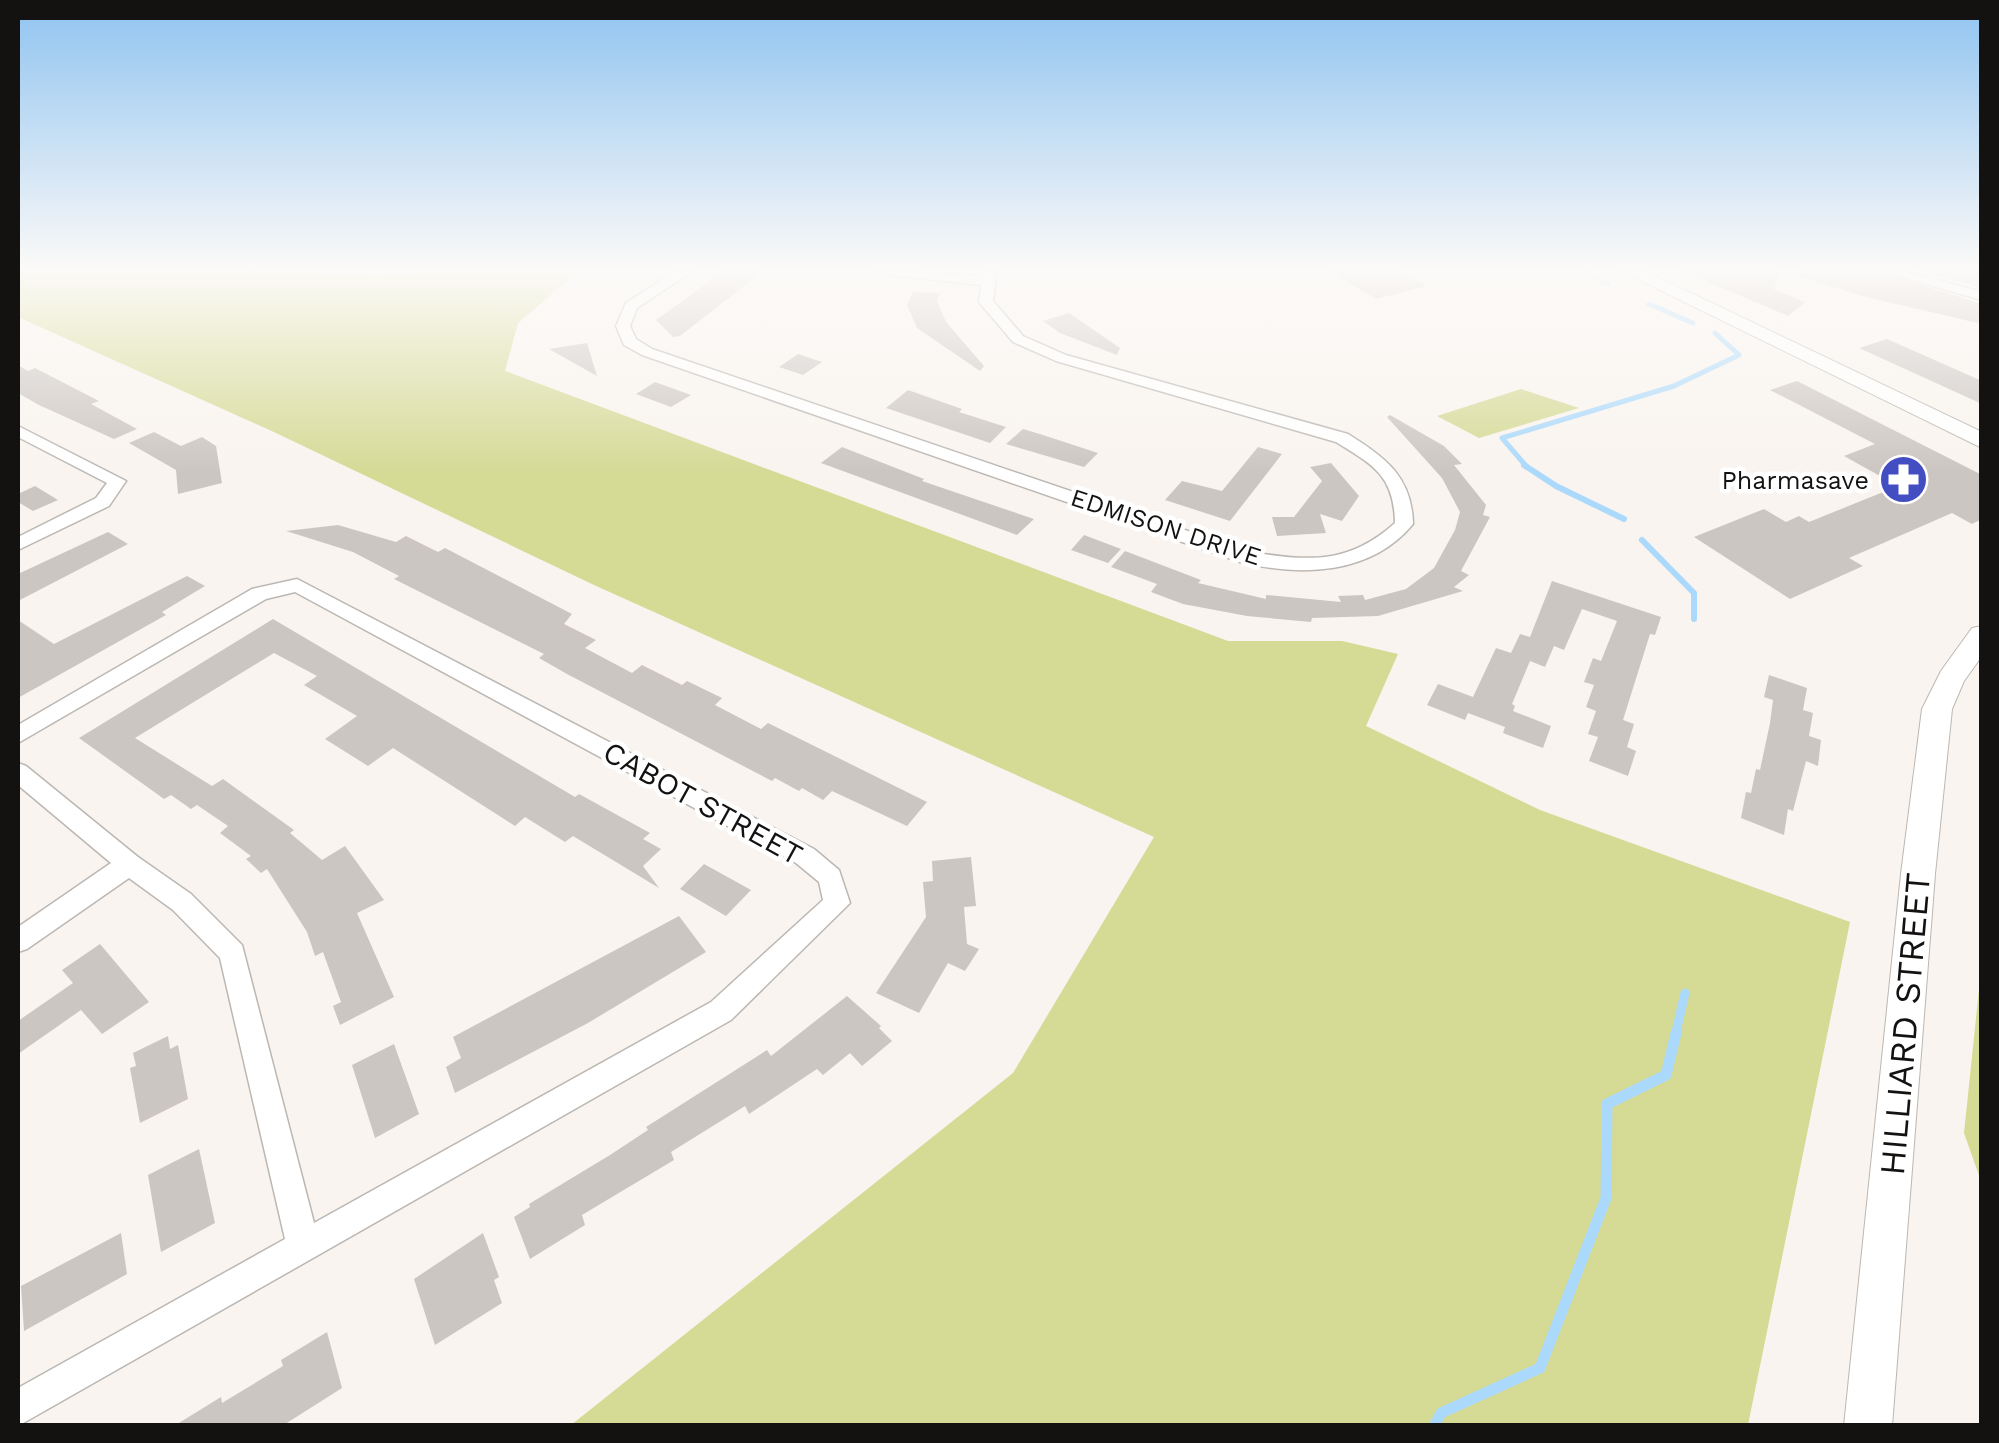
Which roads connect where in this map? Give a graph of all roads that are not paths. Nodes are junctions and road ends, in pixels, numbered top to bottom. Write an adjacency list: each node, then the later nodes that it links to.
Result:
1 (628, 338): 2 (street, EDMISON DRIVE)
2 (1017, 338)
3 (1769, 338): 5 (street)
4 (18, 430): 6 (street)
5 (1982, 441)
6 (18, 544)
7 (1981, 635): 14 (street, HILLIARD STREET)
8 (18, 735): 12 (street, CABOT STREET)
9 (18, 772): 10 (street)
10 (129, 864): 11 (street); 12 (street)
11 (18, 942)
12 (303, 1245): 13 (street, CABOT STREET)
13 (18, 1408)
14 (1868, 1426)

